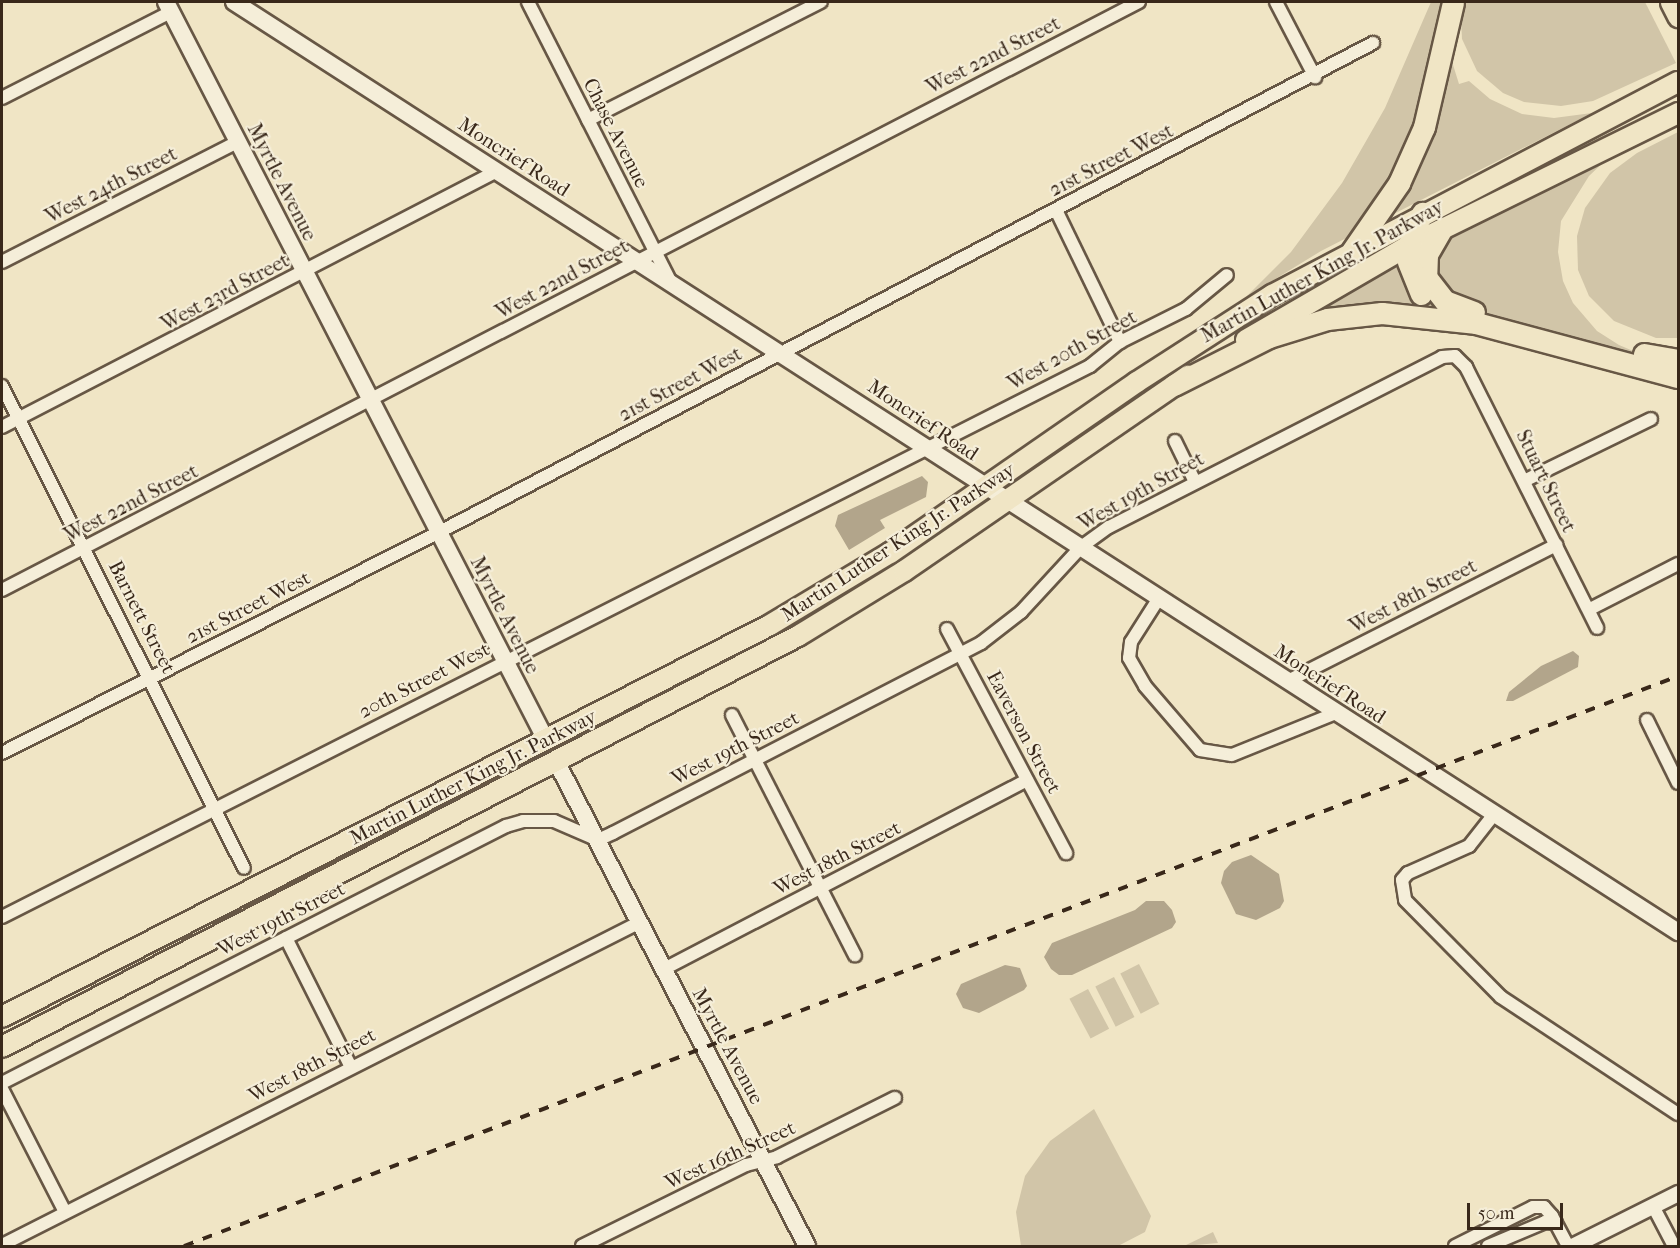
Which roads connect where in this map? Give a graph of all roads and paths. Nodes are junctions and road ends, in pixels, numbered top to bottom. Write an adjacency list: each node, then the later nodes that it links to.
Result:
1 (234, 2): 17 (main road, Moncrief Road)
2 (528, 2): 15 (street, Chase Avenue)
3 (821, 2): 15 (street)
4 (1139, 2): 23 (street, West 22nd Street)
5 (1276, 2): 11 (street)
6 (1453, 2): 22 (highway)
7 (1671, 2): 9 (highway)
8 (169, 7): 13 (street); 16 (main road, Myrtle Avenue)
9 (1678, 16)
10 (1373, 44): 11 (street, 21st Street West)
11 (1315, 77): 18 (street, 21st Street West)
12 (1678, 82): 19 (highway, Martin Luther King Jr. Parkway)
13 (2, 98)
14 (1678, 113): 20 (highway, Martin Luther King Jr. Parkway)
15 (588, 120): 23 (street, Chase Avenue)
16 (238, 142): 24 (street, West 24th Street); 26 (main road, Myrtle Avenue)
17 (497, 171): 25 (main road, Moncrief Road); 26 (street, West 23rd Street)
18 (1056, 210): 30 (street); 31 (street, 21st Street West)
19 (1422, 213): 21 (highway); 22 (highway, Martin Luther King Jr. Parkway)
20 (1441, 230): 21 (highway, Martin Luther King Jr. Parkway); 33 (highway)
21 (1408, 246): 29 (highway); 35 (highway, Martin Luther King Jr. Parkway)
22 (1352, 251): 45 (highway, Martin Luther King Jr. Parkway)
23 (654, 252): 25 (street, West 22nd Street); 28 (street, Chase Avenue)
24 (2, 262)
25 (638, 262): 28 (main road, Moncrief Road); 37 (street, West 22nd Street)
26 (304, 272): 37 (main road, Myrtle Avenue); 38 (street, West 23rd Street)
27 (1227, 275): 30 (street, West 20th Street)
28 (670, 281): 31 (main road, Moncrief Road)
29 (1438, 316): 34 (highway); 35 (highway)
30 (1120, 342): 42 (street, West 20th Street)
31 (782, 353): 42 (main road, Moncrief Road); 47 (street, 21st Street West)
32 (1455, 356): 43 (street, Stuart Street); 44 (street, West 19th Street)
33 (1678, 360)
34 (1678, 377)
35 (1174, 385): 46 (highway, Martin Luther King Jr. Parkway)
36 (2, 387): 38 (street, Barnett Street)
37 (372, 401): 47 (main road, Myrtle Avenue); 50 (street, West 22nd Street)
38 (18, 419): 40 (street, West 23rd Street); 50 (street, Barnett Street)
39 (1651, 419): 43 (street)
40 (2, 427)
41 (1175, 441): 44 (street)
42 (929, 448): 45 (main road, Moncrief Road); 58 (street, 20th Street West)
43 (1526, 480): 48 (street, Stuart Street)
44 (1195, 482): 49 (street, West 19th Street)
45 (986, 487): 46 (main road, Moncrief Road); 64 (highway, Martin Luther King Jr. Parkway)
46 (1007, 500): 49 (main road, Moncrief Road); 67 (highway, Martin Luther King Jr. Parkway)
47 (439, 532): 58 (main road, Myrtle Avenue); 59 (street, 21st Street West)
48 (1556, 545): 54 (street, Stuart Street); 60 (street, West 18th Street)
49 (1081, 547): 53 (main road, Moncrief Road); 57 (street, West 19th Street)
50 (84, 548): 52 (street, West 22nd Street); 59 (street, Barnett Street)
51 (1678, 564): 54 (street)
52 (2, 590)
53 (1159, 598): 60 (main road, Moncrief Road); 61 (street)
54 (1590, 609): 55 (street, Stuart Street)
55 (1597, 628)
56 (947, 629): 57 (street, Eaverson Street)
57 (961, 654): 66 (street, West 19th Street); 68 (street, Eaverson Street)
58 (505, 661): 64 (main road, Myrtle Avenue); 70 (street, 20th Street West)
59 (151, 678): 65 (street, 21st Street West); 70 (street, Barnett Street)
60 (1288, 681): 61 (main road, Moncrief Road)
61 (1336, 713): 71 (main road, Moncrief Road)
62 (732, 715): 66 (street)
63 (1647, 720): 69 (street)
64 (546, 740): 67 (street, Myrtle Avenue); 82 (highway, Martin Luther King Jr. Parkway)
65 (2, 753)
66 (756, 760): 72 (street, West 19th Street); 75 (street)
67 (556, 763): 72 (main road, Myrtle Avenue); 83 (highway, Martin Luther King Jr. Parkway)
68 (1027, 780): 73 (street, Eaverson Street); 75 (street, West 18th Street)
69 (1678, 783)
70 (217, 808): 74 (street, Barnett Street); 76 (street, 20th Street West)
71 (1495, 813): 78 (main road, Moncrief Road); 88 (street)
72 (597, 840): 77 (main road, Myrtle Avenue); 79 (street, West 19th Street)
73 (1066, 853)
74 (244, 868)
75 (821, 888): 80 (street); 81 (street, West 18th Street)
76 (2, 917)
77 (640, 922): 81 (main road, Myrtle Avenue); 84 (street, West 18th Street)
78 (1678, 932)
79 (285, 938): 84 (street); 85 (street, West 19th Street)
80 (855, 955)
81 (664, 969): 89 (main road, Myrtle Avenue)
82 (2, 1017)
83 (2, 1047)
84 (351, 1067): 92 (street, West 18th Street)
85 (2, 1083)
86 (2, 1089): 92 (street)
87 (895, 1098): 89 (street, West 16th Street)
88 (1678, 1114)
89 (764, 1161): 95 (street, West 16th Street); 96 (main road, Myrtle Avenue)
90 (1678, 1193): 91 (street)
91 (1653, 1206): 99 (street); 100 (street)
92 (65, 1212): 94 (street, West 18th Street)
93 (1556, 1223): 97 (street); 98 (street); 99 (street)
94 (2, 1245)
95 (582, 1246)
96 (807, 1246)
97 (1455, 1246)
98 (1488, 1246)
99 (1570, 1246)
100 (1674, 1246)

